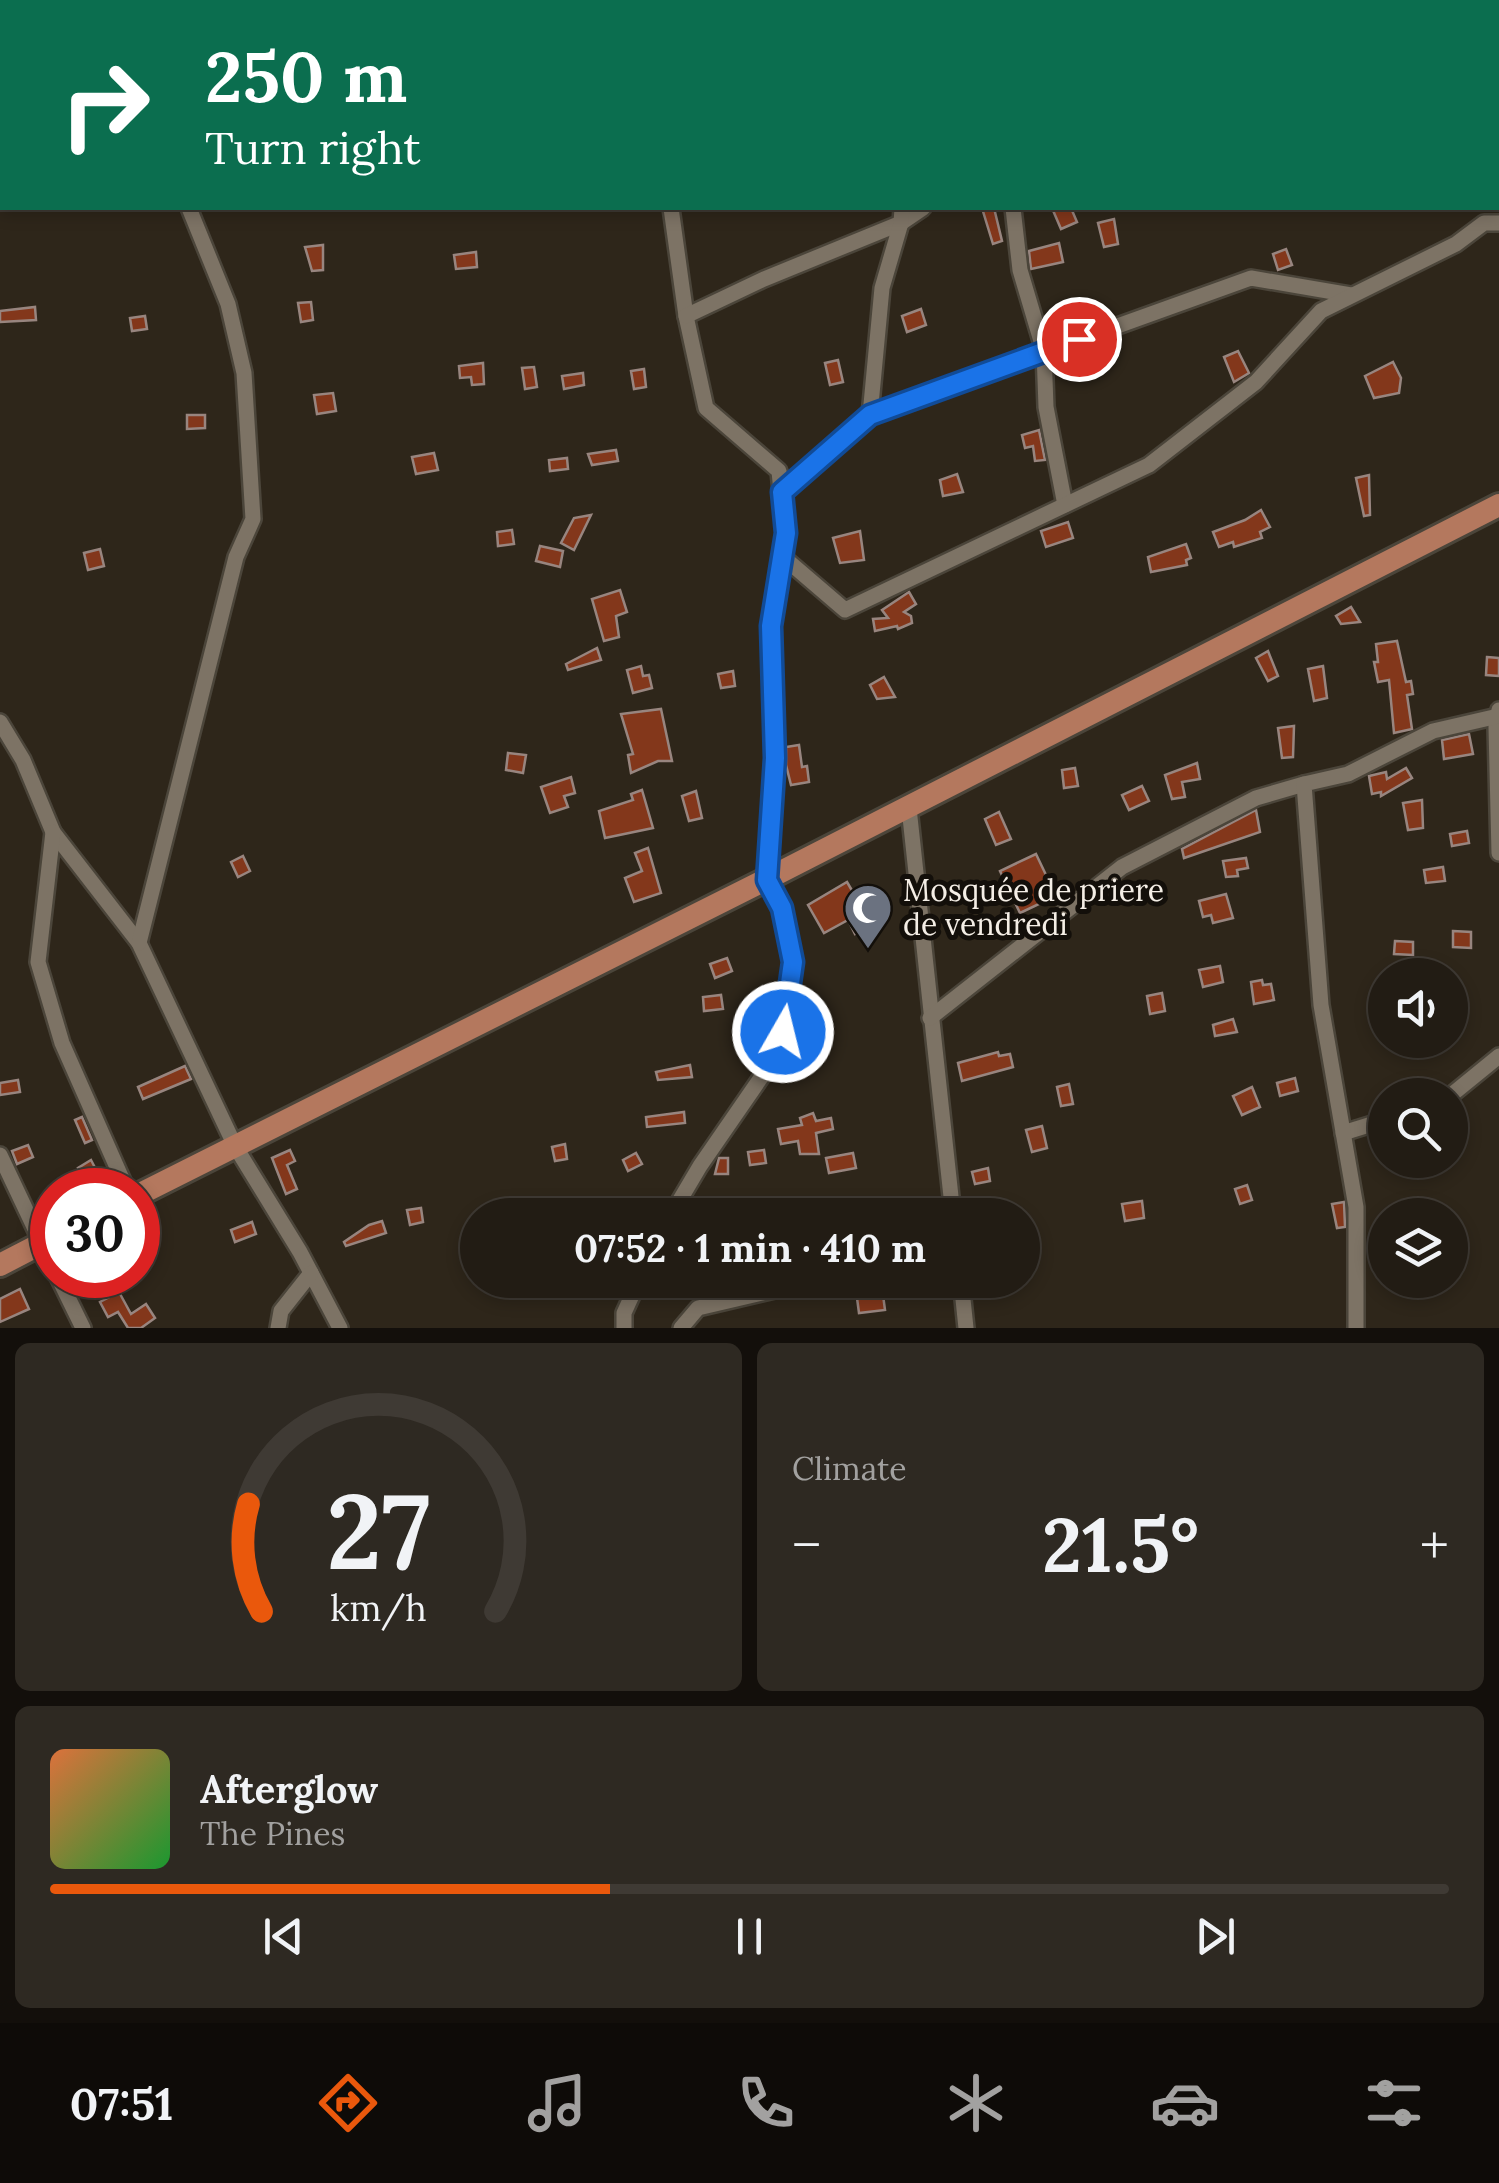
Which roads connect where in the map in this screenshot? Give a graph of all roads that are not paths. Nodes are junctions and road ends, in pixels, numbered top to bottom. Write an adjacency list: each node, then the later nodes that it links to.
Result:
1 (190, 210): 21 (street)
2 (671, 210): 7 (street)
3 (1013, 210): 8 (street)
4 (902, 215): 7 (street); 9 (street)
5 (1499, 223): 6 (street)
6 (1353, 295): 8 (street); 11 (street)
7 (686, 316): 10 (street)
8 (1044, 351): 9 (street); 11 (street)
9 (870, 415): 10 (street)
10 (782, 492): 13 (street)
11 (1065, 505): 13 (street)
12 (1499, 505): 17 (main road)
13 (782, 556): 20 (street)
14 (1498, 713): 16 (street); 19 (street)
15 (0, 722): 18 (street)
16 (1304, 784): 22 (street); 26 (street)
17 (909, 808): 20 (main road); 22 (street)
18 (53, 832): 21 (street); 29 (street)
19 (1499, 853)
20 (767, 880): 27 (main road); 31 (street)
21 (139, 942): 27 (street)
22 (930, 1018): 32 (street)
23 (1499, 1056): 24 (street)
24 (1468, 1081)
25 (1368, 1125): 26 (street)
26 (1343, 1133): 47 (street)
27 (236, 1146): 30 (main road); 36 (street)
28 (0, 1155): 33 (street)
29 (117, 1168)
30 (160, 1183)
31 (682, 1198)
32 (951, 1198)
33 (30, 1210)
34 (30, 1250): 35 (main road)
35 (0, 1265)
36 (311, 1273): 41 (street); 43 (street)
37 (68, 1298): 42 (street)
38 (631, 1298): 44 (street)
39 (741, 1298): 45 (street)
40 (963, 1298): 46 (street)
41 (274, 1327)
42 (83, 1328)
43 (340, 1328)
44 (624, 1328)
45 (681, 1328)
46 (966, 1328)
47 (1356, 1328)

